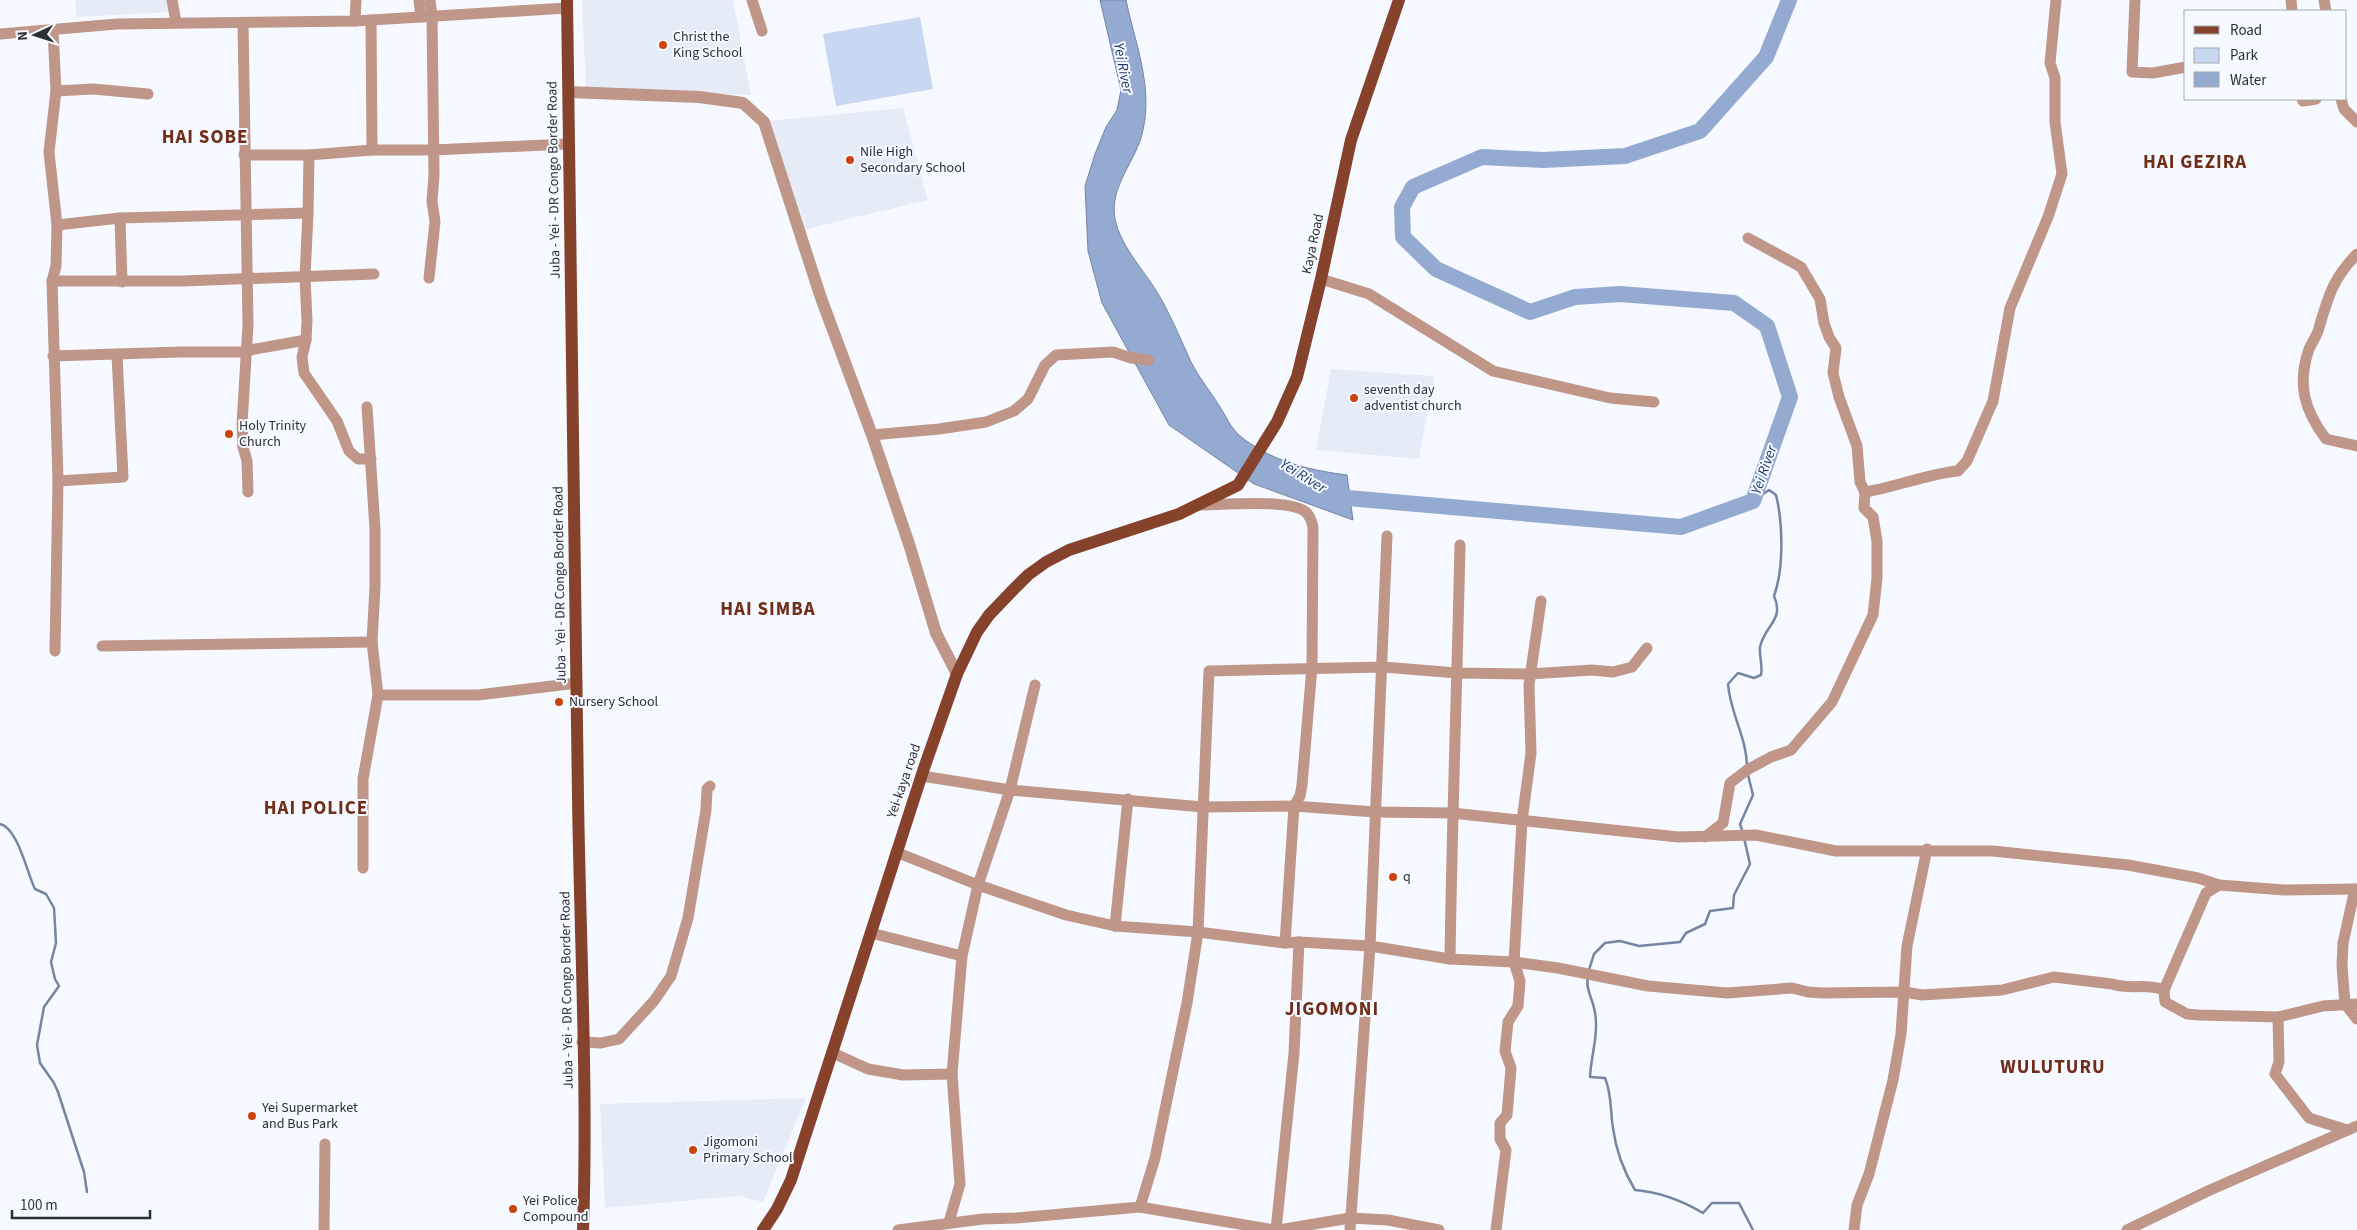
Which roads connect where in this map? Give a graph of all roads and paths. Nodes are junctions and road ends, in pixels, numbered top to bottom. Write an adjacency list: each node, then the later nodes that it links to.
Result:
1 (172, 0): 14 (street)
2 (356, 0): 13 (street)
3 (409, 0): 4 (street)
4 (419, 0): 11 (street)
5 (430, 0): 11 (street)
6 (752, 0): 17 (street)
7 (1398, 0): 40 (main road, Kaya Road)
8 (2056, 0): 56 (street)
9 (2135, 0): 19 (street)
10 (567, 4): 11 (street); 21 (main road, Juba - Yei - DR Congo Border Road)
11 (427, 16): 12 (street); 27 (street)
12 (371, 20): 13 (street); 26 (street)
13 (355, 21): 15 (street)
14 (176, 22): 15 (street); 16 (street)
15 (243, 22): 28 (street)
16 (53, 30): 18 (street); 20 (street)
17 (762, 31)
18 (0, 34)
19 (2184, 67)
20 (56, 91): 22 (street); 33 (street)
21 (568, 92): 25 (main road, Juba - Yei - DR Congo Border Road); 50 (street)
22 (148, 94)
23 (2341, 100): 24 (street)
24 (2357, 122)
25 (568, 144): 27 (street); 70 (main road, Juba - Yei - DR Congo Border Road)
26 (372, 150): 27 (street); 29 (street)
27 (433, 150): 39 (street)
28 (244, 155): 29 (street); 31 (street)
29 (309, 155): 30 (street)
30 (308, 213): 31 (street); 38 (street)
31 (247, 215): 32 (street); 37 (street)
32 (120, 218): 33 (street); 42 (street)
33 (57, 225): 41 (street)
34 (1748, 238): 56 (street)
35 (2357, 254): 51 (street)
36 (374, 274): 38 (street)
37 (246, 277): 38 (street); 42 (street); 44 (street)
38 (305, 277): 43 (street)
39 (429, 278)
40 (1321, 280): 48 (street); 54 (main road, Kaya Road)
41 (52, 281): 42 (street); 46 (street)
42 (122, 282)
43 (306, 340): 44 (street); 52 (street)
44 (246, 352): 45 (street); 55 (street)
45 (117, 355): 46 (street); 53 (street)
46 (53, 356): 53 (street)
47 (1149, 360): 50 (street)
48 (1654, 402)
49 (367, 407): 52 (street)
50 (872, 435): 68 (street)
51 (2357, 446)
52 (371, 459): 61 (street)
53 (58, 481): 64 (street)
54 (1238, 485): 57 (main road, Yei-kaya road)
55 (248, 492)
56 (1865, 492): 82 (street)
57 (1200, 506): 65 (street); 68 (main road, Yei-kaya road)
58 (1387, 536): 66 (street)
59 (1460, 545): 67 (street)
60 (1541, 601): 69 (street)
61 (372, 642): 62 (street); 72 (street)
62 (102, 646)
63 (1648, 648): 69 (street)
64 (55, 651)
65 (1312, 667): 66 (street); 77 (street); 78 (street)
66 (1383, 667): 67 (street); 79 (street)
67 (1457, 673): 69 (street); 80 (street)
68 (957, 674): 73 (main road, Yei-kaya road)
69 (1530, 674): 81 (street)
70 (577, 683): 72 (street); 104 (main road, Juba - Yei - DR Congo Border Road)
71 (1035, 685): 75 (street)
72 (378, 695): 85 (street)
73 (922, 776): 75 (street); 84 (main road, Yei-kaya road)
74 (710, 786): 104 (street)
75 (1010, 790): 76 (street); 86 (street)
76 (1128, 799): 78 (street); 89 (street)
77 (1294, 806): 78 (street); 79 (street); 93 (street)
78 (1203, 808): 90 (street)
79 (1375, 812): 80 (street); 94 (street)
80 (1452, 813): 81 (street); 96 (street)
81 (1522, 822): 82 (street); 97 (street)
82 (1705, 837): 83 (street)
83 (1927, 849): 87 (street); 99 (street)
84 (896, 852): 86 (street); 91 (main road, Yei-kaya road)
85 (363, 868)
86 (978, 885): 89 (street); 95 (street)
87 (2219, 885): 88 (street); 98 (street)
88 (2356, 889): 100 (street)
89 (1115, 926): 90 (street)
90 (1198, 932): 93 (street); 109 (street)
91 (871, 933): 95 (street); 105 (main road, Yei-kaya road)
92 (1299, 942): 93 (street); 94 (street); 117 (street)
93 (1285, 944)
94 (1370, 946): 96 (street); 112 (street)
95 (962, 956): 106 (street)
96 (1450, 959): 97 (street)
97 (1514, 962): 99 (street); 119 (street)
98 (2164, 990): 99 (street); 102 (street)
99 (1904, 992): 120 (street)
100 (2345, 1004): 101 (street); 102 (street); 103 (street)
101 (2357, 1004)
102 (2278, 1017): 107 (street)
103 (2357, 1019)
104 (582, 1042): 114 (main road, Juba - Yei - DR Congo Border Road)
105 (833, 1053): 106 (street); 115 (main road, Yei-kaya road)
106 (952, 1074): 110 (street)
107 (2352, 1128): 121 (street)
108 (324, 1144): 113 (street)
109 (1140, 1207): 111 (street); 117 (street)
110 (949, 1222): 111 (street); 116 (street)
111 (1016, 1224)
112 (1350, 1224): 117 (street); 118 (street)
113 (324, 1230)
114 (583, 1230)
115 (763, 1230)
116 (898, 1230)
117 (1276, 1230)
118 (1439, 1230)
119 (1496, 1230)
120 (1854, 1230)
121 (2127, 1230)

